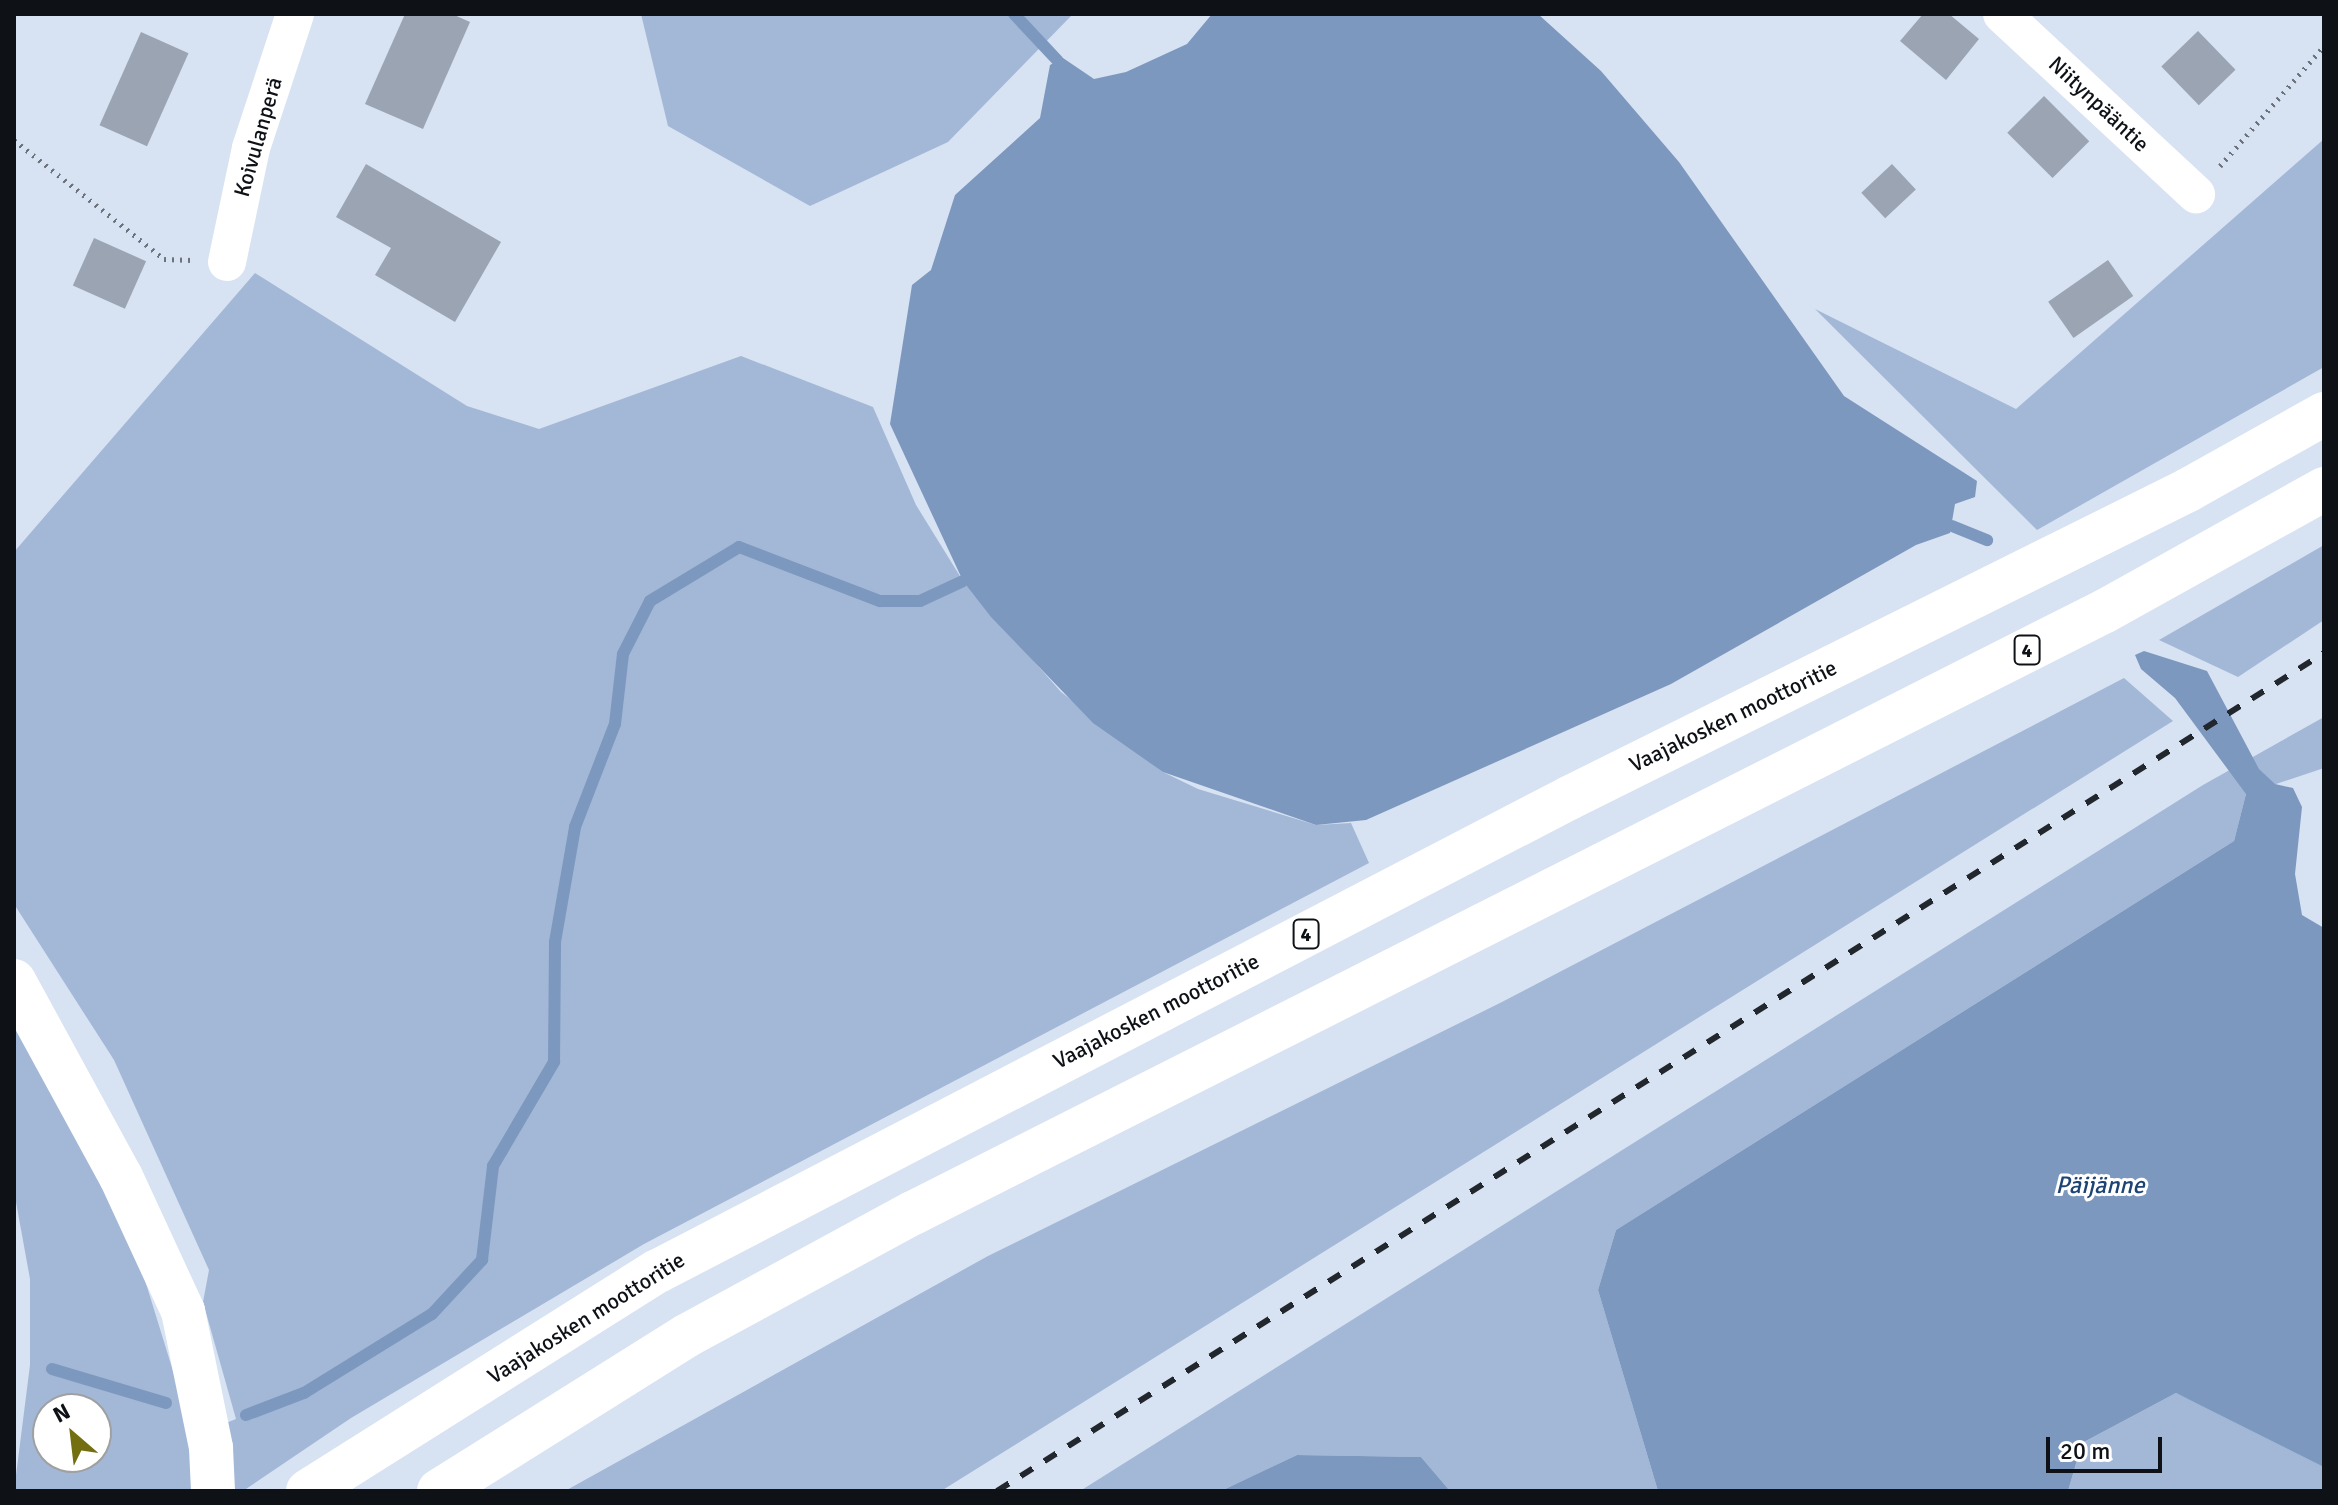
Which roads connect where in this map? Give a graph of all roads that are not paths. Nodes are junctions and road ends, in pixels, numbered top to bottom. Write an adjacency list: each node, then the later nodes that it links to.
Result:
1 (295, 14): 4 (street, Koivulanperä)
2 (2002, 14): 3 (street, Niitynpääntie)
3 (2196, 194)
4 (227, 262)
5 (2324, 414): 9 (highway, Vaajakosken moottoritie / 4)
6 (2324, 489): 10 (highway, 4)
7 (14, 981): 8 (highway)
8 (213, 1491)
9 (308, 1491)
10 (439, 1491)

